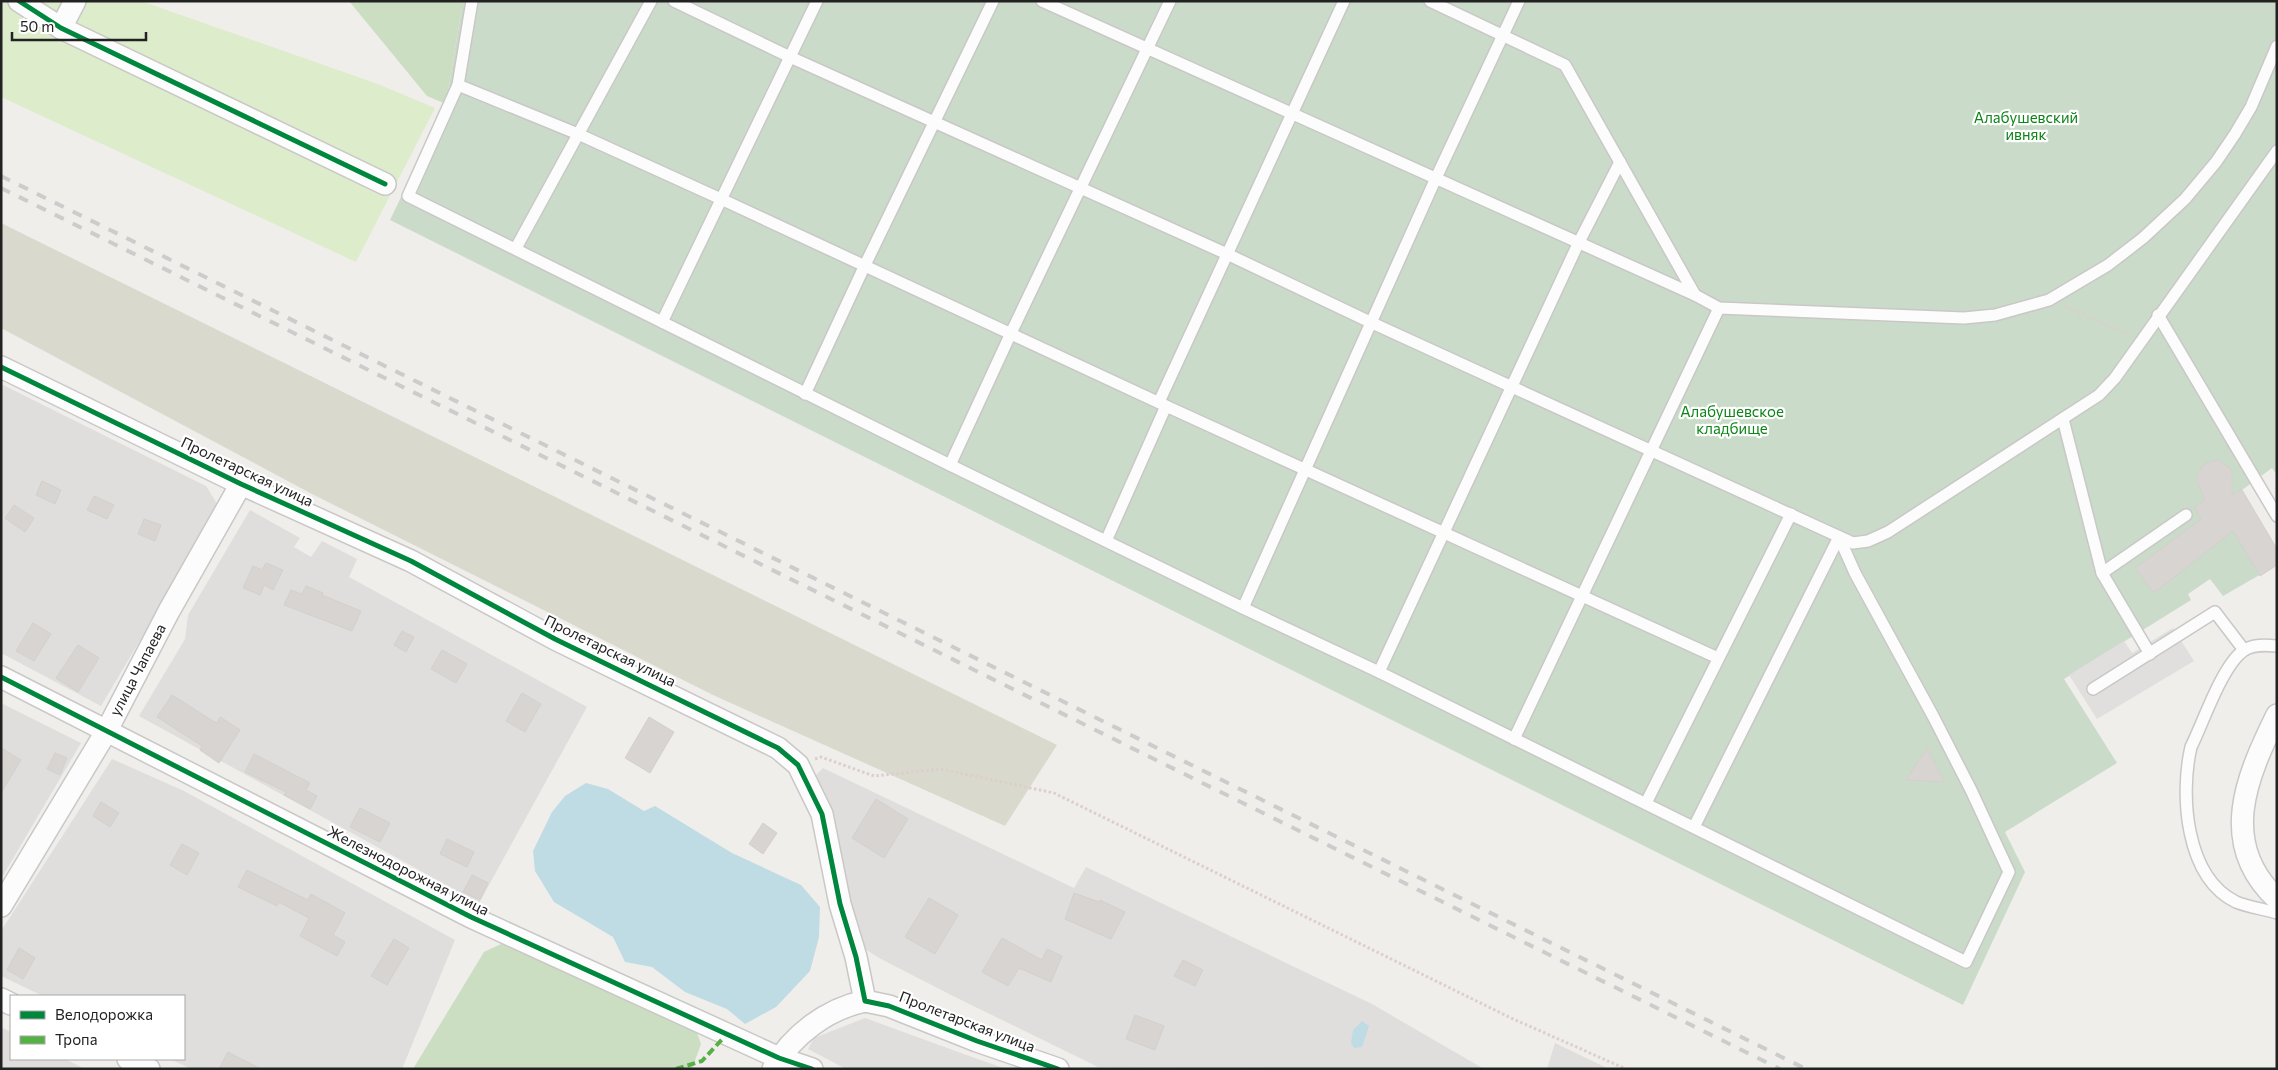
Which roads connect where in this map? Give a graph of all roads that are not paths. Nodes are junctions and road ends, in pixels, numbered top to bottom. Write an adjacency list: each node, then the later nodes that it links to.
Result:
1 (19, 1): 13 (street)
2 (75, 1): 13 (street)
3 (472, 1): 18 (lane)
4 (652, 1): 21 (lane)
5 (674, 1): 17 (lane)
6 (817, 1): 17 (lane)
7 (993, 1): 20 (lane)
8 (1042, 1): 16 (lane)
9 (1170, 1): 16 (lane)
10 (1344, 1): 19 (lane)
11 (1430, 1): 14 (lane)
12 (1519, 1): 14 (lane)
13 (61, 28): 25 (street)
14 (1503, 35): 23 (lane); 24 (lane)
15 (2277, 46): 33 (lane)
16 (1148, 49): 19 (lane); 26 (lane)
17 (790, 57): 20 (lane); 27 (lane)
18 (458, 84): 21 (lane); 29 (lane)
19 (1292, 114): 24 (lane); 30 (lane)
20 (935, 122): 26 (lane); 31 (lane)
21 (578, 134): 27 (lane); 29 (lane)
22 (2277, 151): 34 (lane)
23 (1620, 162): 28 (lane); 32 (lane)
24 (1436, 178): 28 (lane); 36 (lane)
25 (385, 184)
26 (1081, 189): 30 (lane); 37 (lane)
27 (721, 200): 31 (lane); 35 (lane)
28 (1578, 244): 32 (lane); 39 (lane)
29 (516, 248): 35 (lane)
30 (1227, 254): 36 (lane); 41 (lane)
31 (865, 265): 37 (lane); 40 (lane)
32 (1695, 295): 33 (lane)
33 (1719, 308): 43 (lane)
34 (2158, 315): 42 (lane); 49 (lane)
35 (662, 322): 40 (lane)
36 (1370, 322): 39 (lane); 45 (lane)
37 (1011, 333): 41 (lane); 44 (lane)
38 (1, 367): 46 (street, Пролетарская улица)
39 (1512, 387): 43 (lane); 50 (lane)
40 (805, 394): 44 (lane)
41 (1162, 404): 45 (lane); 52 (lane)
42 (2063, 420): 51 (lane); 53 (lane)
43 (1652, 449): 47 (lane); 54 (lane)
44 (950, 465): 52 (lane)
45 (1304, 469): 50 (lane); 55 (lane)
46 (241, 484): 64 (street, улица Чапаева); 71 (street, Пролетарская улица)
47 (1791, 514): 51 (lane); 59 (lane)
48 (2186, 515): 53 (lane)
49 (2277, 516)
50 (1443, 533): 54 (lane); 60 (lane)
51 (1839, 537): 67 (lane); 67 (lane)
52 (1106, 541): 55 (lane)
53 (2102, 574): 58 (lane)
54 (1580, 597): 59 (lane); 65 (lane)
55 (1243, 608): 60 (lane)
56 (2277, 646): 57 (lane)
57 (2244, 650): 58 (lane); 70 (lane)
58 (2150, 654): 62 (lane)
59 (1718, 658): 66 (lane)
60 (1379, 672): 65 (lane)
61 (1, 677): 64 (street, Железнодорожная улица)
62 (2092, 689)
63 (2277, 715): 68 (street)
64 (106, 732): 69 (street, улица Чапаева); 73 (street, Железнодорожная улица)
65 (1514, 739): 66 (lane)
66 (1646, 803): 67 (lane)
67 (1694, 827)
68 (2277, 899)
69 (1, 906)
70 (2277, 913)
71 (865, 1001): 73 (street); 76 (street, Пролетарская улица)
72 (130, 1060): 74 (street)
73 (776, 1063): 75 (street, Железнодорожная улица)
74 (149, 1069)
75 (812, 1069)
76 (1058, 1069)

